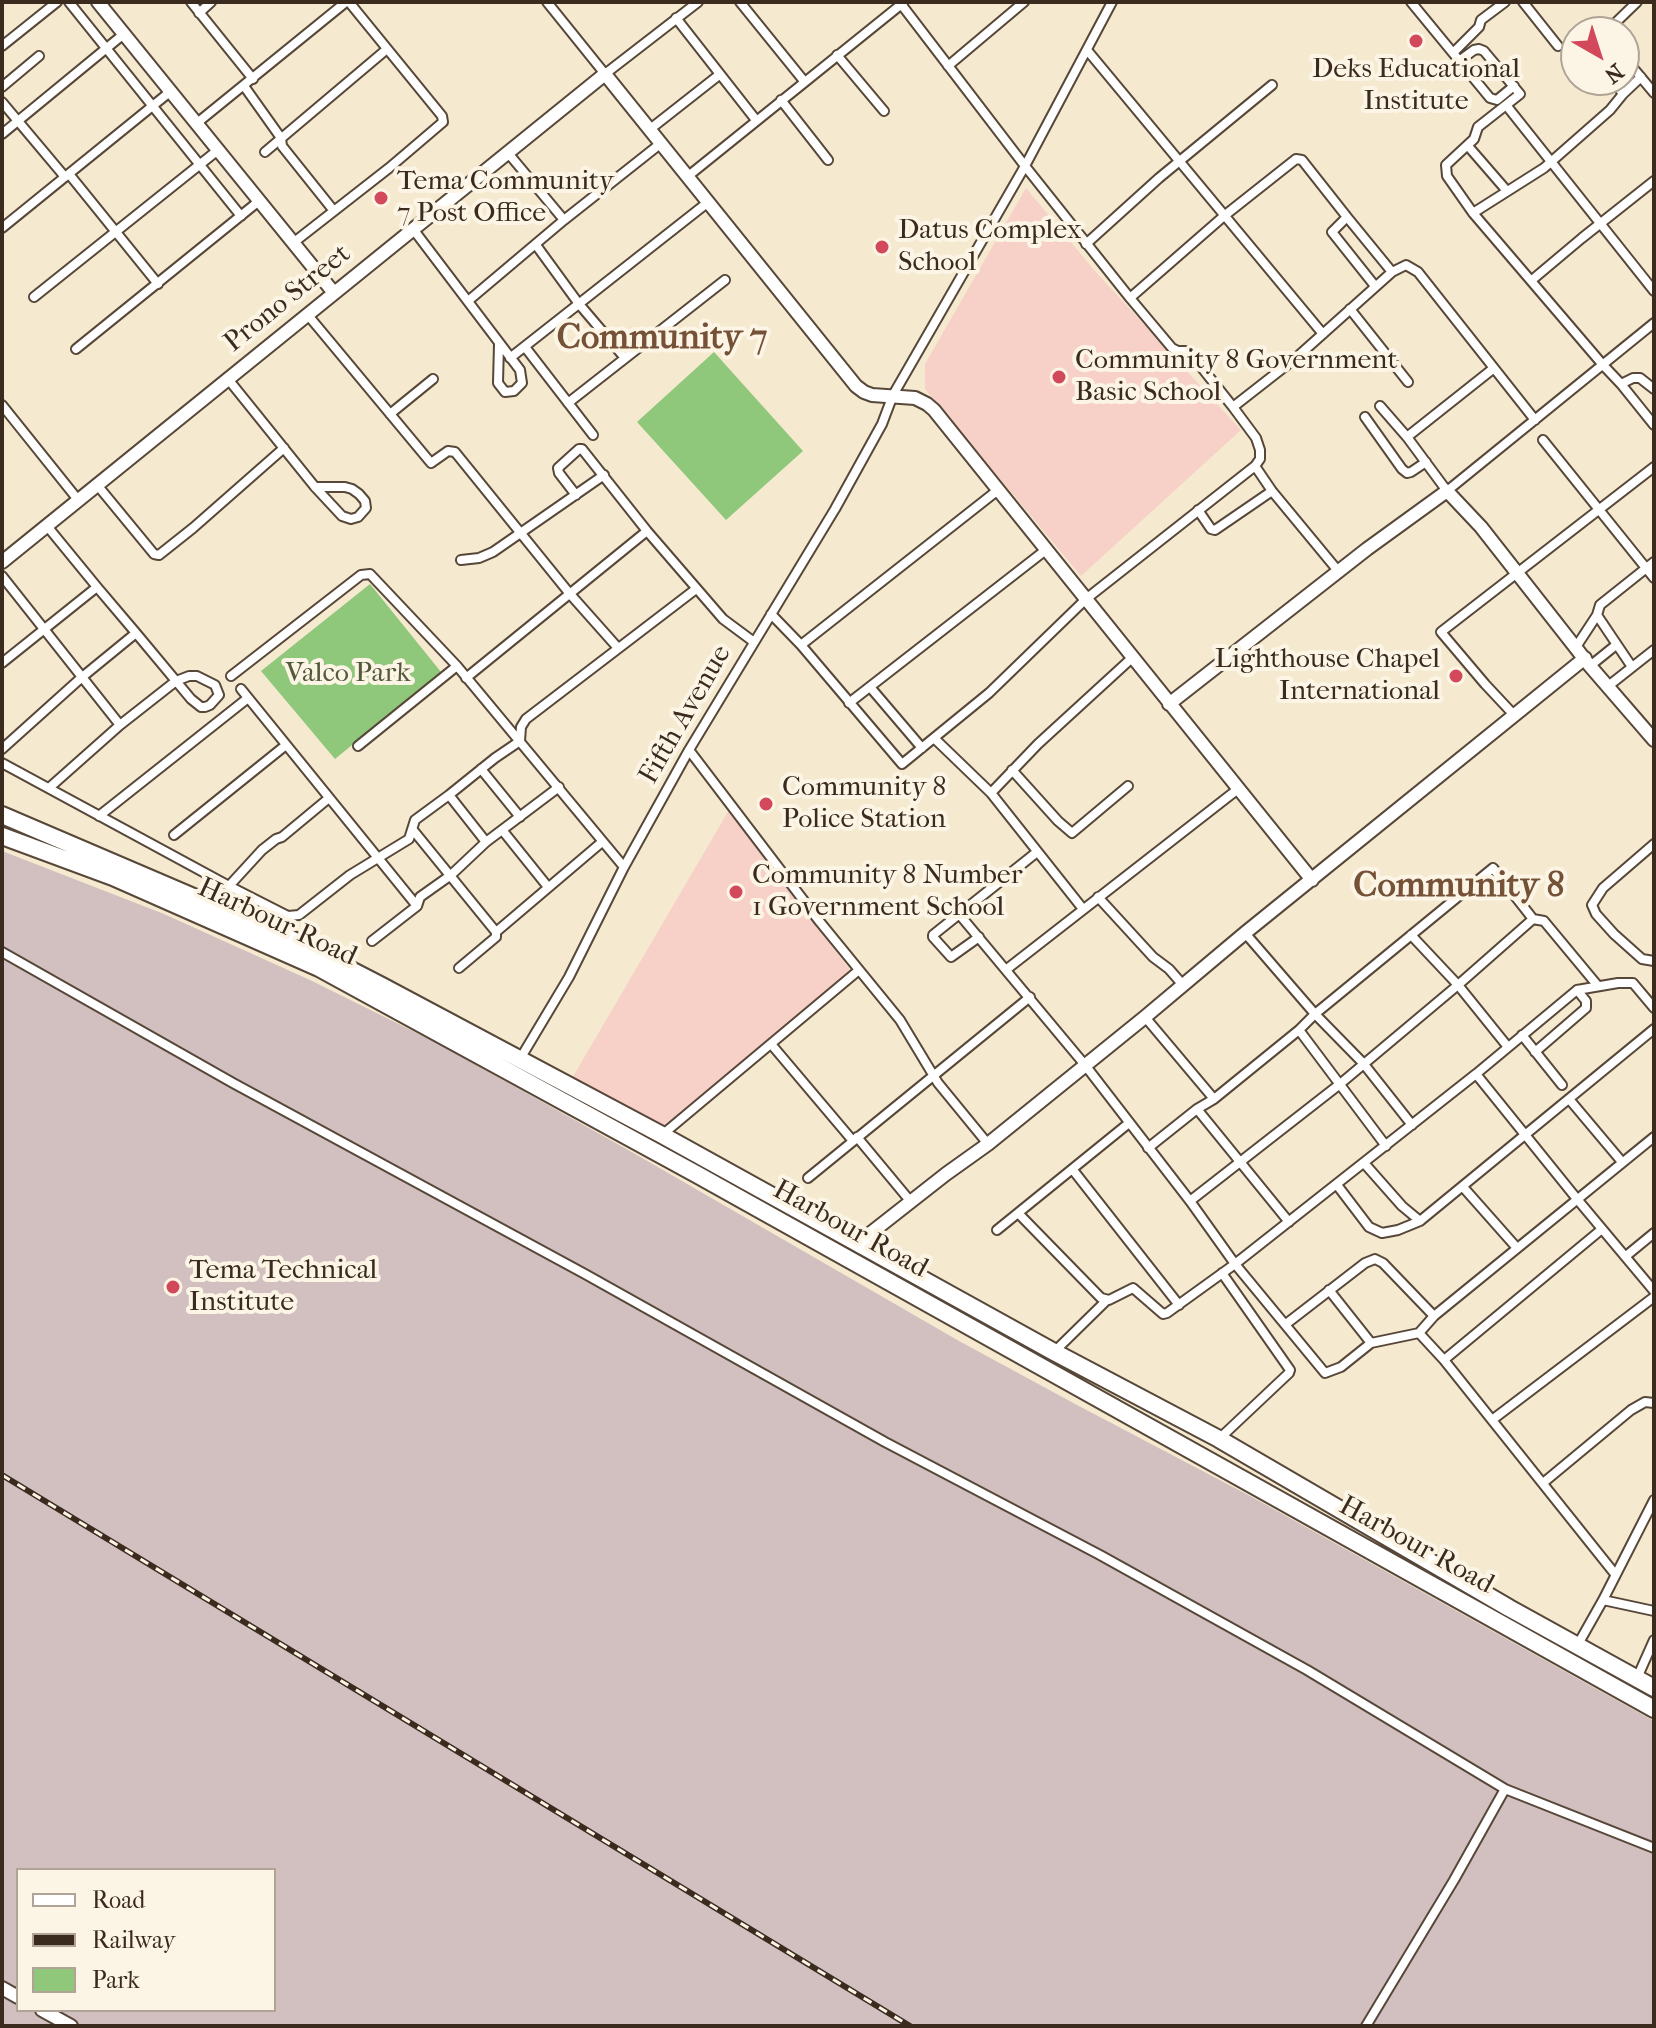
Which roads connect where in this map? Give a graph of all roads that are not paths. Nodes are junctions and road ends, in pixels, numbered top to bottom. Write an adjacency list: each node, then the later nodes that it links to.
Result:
1 (57, 2): 21 (street)
2 (69, 2): 23 (street)
3 (98, 2): 20 (street)
4 (191, 2): 17 (street)
5 (211, 2): 17 (street)
6 (347, 2): 24 (street); 33 (street)
7 (547, 2): 30 (street)
8 (698, 2): 19 (street)
9 (740, 2): 34 (street)
10 (1024, 2): 29 (street)
11 (1112, 2): 25 (street, Fifth Avenue)
12 (1411, 2): 28 (street)
13 (1505, 2): 28 (street)
14 (1523, 2): 22 (street)
15 (1637, 2): 18 (street)
16 (902, 3): 26 (street); 29 (street)
17 (199, 13): 33 (street)
18 (1623, 16)
19 (676, 18): 30 (street); 31 (street)
20 (125, 33): 23 (street); 39 (street)
21 (2, 46)
22 (1558, 46)
23 (106, 48): 45 (street); 48 (street)
24 (387, 49): 52 (street); 69 (street)
25 (1087, 50): 60 (street); 62 (street, Fifth Avenue)
26 (837, 55): 34 (street); 46 (street)
27 (39, 56): 38 (street)
28 (1456, 57): 37 (street); 37 (street)
29 (948, 66): 62 (street)
30 (605, 74): 50 (street); 57 (street, Prono Street)
31 (719, 75): 47 (street); 50 (street)
32 (1641, 77): 40 (street)
33 (253, 79): 36 (street)
34 (804, 81): 42 (street)
35 (1272, 85): 60 (street)
36 (244, 86): 49 (street); 52 (street)
37 (1514, 86): 44 (street)
38 (2, 87)
39 (171, 91): 45 (street); 49 (street)
40 (1654, 93)
41 (1621, 96): 59 (street)
42 (781, 100): 47 (street); 58 (street)
43 (2, 102): 48 (street)
44 (1506, 105): 54 (street); 59 (street)
45 (153, 106): 61 (street); 63 (street)
46 (884, 111)
47 (756, 120): 64 (street)
48 (18, 121): 51 (street); 63 (street)
49 (197, 123): 55 (street)
50 (649, 130): 53 (street)
51 (2, 134)
52 (281, 138): 56 (street); 69 (street)
53 (660, 144): 64 (street); 74 (street)
54 (1468, 146): 66 (street); 70 (street)
55 (218, 150): 61 (street); 67 (street)
56 (265, 152)
57 (508, 153): 74 (street); 77 (street, Prono Street)
58 (828, 160)
59 (1552, 161): 66 (street); 75 (street)
60 (1179, 162): 72 (street); 80 (street)
61 (200, 165): 71 (street); 78 (street)
62 (1025, 166): 80 (street); 109 (street, Fifth Avenue)
63 (67, 176): 76 (street); 78 (street)
64 (687, 177): 68 (street)
65 (1654, 181): 75 (street)
66 (1507, 191): 70 (street)
67 (259, 201): 71 (street); 79 (street)
68 (707, 203): 92 (street); 109 (street)
69 (334, 211): 79 (street)
70 (1473, 213): 84 (street)
71 (241, 216): 85 (street)
72 (1224, 216): 73 (street); 90 (street); 96 (street)
73 (1347, 217): 82 (street); 86 (street)
74 (564, 220): 81 (street)
75 (1600, 224): 84 (street); 87 (street)
76 (2, 228)
77 (413, 229): 88 (street, Prono Street); 91 (street)
78 (116, 232): 85 (street); 89 (street)
79 (293, 243): 88 (street)
80 (1086, 244): 90 (street)
81 (536, 245): 91 (street); 92 (street)
82 (1392, 272): 86 (street); 103 (street)
83 (725, 280): 101 (street)
84 (1532, 280): 102 (street)
85 (158, 284): 99 (street)
86 (1375, 286): 93 (street)
87 (1654, 291)
88 (334, 293): 94 (street, Prono Street)
89 (34, 297)
90 (1130, 298): 113 (street)
91 (468, 301): 97 (street)
92 (579, 304): 98 (street); 101 (street)
93 (1350, 309): 96 (street); 106 (street)
94 (307, 314): 104 (street, Prono Street); 114 (street)
95 (1654, 323): 102 (street)
96 (1323, 334): 113 (street)
97 (499, 344): 100 (street); 100 (street)
98 (525, 347): 100 (street); 110 (street)
99 (76, 349)
100 (510, 358)
101 (625, 358): 110 (street)
102 (1603, 365): 107 (street); 117 (street)
103 (1494, 368): 117 (street); 121 (street)
104 (228, 379): 123 (street); 128 (street, Prono Street)
105 (433, 379): 114 (street)
106 (1408, 382)
107 (1621, 384): 108 (street); 119 (street)
108 (1654, 389)
109 (893, 395): 130 (street); 153 (street, Fifth Avenue)
110 (568, 403): 120 (street)
111 (2, 405): 115 (street)
112 (1380, 406): 121 (street)
113 (1233, 407): 125 (street)
114 (390, 414): 139 (street)
115 (11, 415): 118 (street); 134 (street)
116 (1365, 417): 124 (street)
117 (1535, 420): 132 (street)
118 (2, 423)
119 (1654, 425)
120 (593, 435)
121 (1407, 437): 124 (street)
122 (1543, 440): 136 (street)
123 (284, 448): 128 (street); 129 (street)
124 (1426, 462): 132 (street)
125 (1255, 466): 131 (street); 135 (street)
126 (1654, 467): 136 (street)
127 (604, 475): 133 (street); 133 (street); 138 (street)
128 (98, 486): 134 (street, Prono Street)
129 (315, 487): 129 (street)
130 (998, 490): 140 (street); 158 (street)
131 (1272, 491): 135 (street); 145 (street)
132 (1447, 491): 145 (street); 146 (street)
133 (576, 495): 139 (street)
134 (79, 501): 137 (street, Prono Street)
135 (1198, 510): 152 (street)
136 (1598, 510): 144 (street); 146 (street)
137 (47, 526): 142 (street, Prono Street); 149 (street)
138 (647, 531): 150 (street); 151 (street)
139 (522, 533): 141 (street); 151 (street)
140 (1047, 549): 152 (street); 172 (street)
141 (461, 560)
142 (2, 562)
143 (1654, 562): 144 (street)
144 (1646, 568): 148 (street); 154 (street)
145 (1339, 572): 177 (street)
146 (1518, 573): 160 (street); 178 (street)
147 (2, 576): 155 (street)
148 (1654, 578)
149 (97, 587): 155 (street); 156 (street)
150 (696, 589): 157 (street); 161 (street)
151 (570, 594): 161 (street); 170 (street)
152 (1086, 599): 163 (street); 180 (street)
153 (771, 614): 157 (street, Fifth Avenue); 158 (street)
154 (1597, 615): 159 (street); 160 (street)
155 (44, 629): 165 (street); 169 (street)
156 (136, 633): 169 (street); 171 (street)
157 (754, 642): 187 (street, Fifth Avenue)
158 (801, 645): 176 (street)
159 (1616, 645): 164 (street); 167 (street)
160 (1576, 647): 164 (street)
161 (618, 648): 182 (street)
162 (1654, 650): 167 (street)
163 (1133, 657): 177 (street); 190 (street)
164 (1587, 662): 173 (street); 178 (street)
165 (2, 663)
166 (457, 666): 168 (street); 170 (street); 184 (street)
167 (1632, 667): 173 (street)
168 (231, 676)
169 (81, 678): 179 (street); 186 (street)
170 (466, 678): 182 (street)
171 (176, 681): 171 (street); 179 (street)
172 (870, 687): 176 (street); 185 (street)
173 (1607, 687): 181 (street)
174 (241, 689): 175 (street)
175 (248, 698): 183 (street); 199 (street)
176 (849, 703): 185 (street)
177 (1169, 704): 194 (street)
178 (1514, 715): 212 (street)
179 (120, 725): 193 (street)
180 (935, 739): 185 (street); 195 (street)
181 (1654, 740)
182 (520, 741): 189 (street); 192 (street)
183 (286, 745): 197 (street); 203 (street)
184 (358, 746)
185 (922, 748)
186 (2, 749)
187 (689, 750): 210 (street, Fifth Avenue); 229 (street)
188 (2, 763): 193 (street)
189 (481, 769): 196 (street); 200 (street)
190 (1012, 770): 191 (street); 195 (street)
191 (1128, 786)
192 (559, 787): 200 (street); 206 (street)
193 (49, 788): 199 (street)
194 (1238, 789): 212 (street); 215 (street)
195 (991, 793): 208 (street)
196 (449, 795): 201 (street); 205 (street)
197 (329, 798): 209 (street); 213 (street)
198 (2, 815): 244 (highway, Harbour Road)
199 (99, 816): 213 (street)
200 (520, 817): 202 (street)
201 (413, 830): 209 (street); 211 (street)
202 (503, 831): 205 (street); 214 (street)
203 (174, 835)
204 (2, 836): 307 (highway, Harbour Road)
205 (486, 842): 211 (street)
206 (602, 842): 210 (street); 214 (street)
207 (1654, 844): 226 (street)
208 (1037, 852): 217 (street); 218 (street)
209 (379, 859): 213 (street); 216 (street)
210 (624, 867): 244 (street, Fifth Avenue)
211 (451, 875): 216 (street); 220 (street)
212 (1312, 880): 221 (street)
213 (229, 886)
214 (548, 887): 220 (street)
215 (1098, 897): 217 (street); 230 (street)
216 (417, 906): 224 (street)
217 (1083, 909): 228 (street)
218 (959, 914): 223 (street); 223 (street)
219 (1533, 919): 222 (street); 231 (street); 232 (street)
220 (496, 932): 227 (street)
221 (1245, 933): 230 (street); 236 (street)
222 (1411, 935): 231 (street); 236 (street)
223 (979, 937): 228 (street)
224 (372, 941)
225 (2, 952): 308 (street)
226 (1654, 961)
227 (459, 968)
228 (1007, 969): 234 (street)
229 (859, 970): 241 (street); 248 (street)
230 (1183, 985): 237 (street)
231 (1458, 985): 242 (street); 245 (street)
232 (1598, 986): 233 (street); 235 (street)
233 (1577, 990): 240 (street); 243 (street)
234 (1030, 997): 246 (street); 248 (street)
235 (1654, 1008)
236 (1315, 1014): 239 (street); 245 (street)
237 (1145, 1017): 246 (street); 251 (street)
238 (1654, 1029): 252 (street)
239 (1299, 1030): 249 (street); 251 (street)
240 (1522, 1035): 242 (street); 243 (street)
241 (771, 1044): 257 (street); 259 (street)
242 (1508, 1047): 247 (street)
243 (1535, 1052): 250 (street)
244 (520, 1059): 257 (highway, Harbour Road)
245 (1363, 1063): 249 (street); 255 (street)
246 (1085, 1065): 254 (street); 260 (street)
247 (1476, 1074): 255 (street); 256 (street)
248 (933, 1076): 259 (street); 260 (street)
249 (1340, 1084): 261 (street); 263 (street)
250 (1562, 1085)
251 (1214, 1099): 253 (street)
252 (1569, 1099): 256 (street); 264 (street)
253 (1197, 1109): 262 (street); 263 (street)
254 (1129, 1123): 262 (street); 266 (street)
255 (1412, 1125): 261 (street)
256 (1525, 1134): 269 (street); 270 (street)
257 (662, 1135): 279 (highway, Harbour Road)
258 (1654, 1137): 264 (street)
259 (855, 1139): 267 (street); 272 (street)
260 (988, 1144): 272 (street)
261 (1386, 1146): 265 (street)
262 (1148, 1148): 271 (street)
263 (1241, 1162): 271 (street); 275 (street)
264 (1622, 1162): 270 (street)
265 (1364, 1163): 268 (street); 274 (street)
266 (1073, 1170): 273 (street); 288 (street)
267 (808, 1178)
268 (1337, 1185): 274 (street); 275 (street)
269 (1463, 1187): 274 (street); 280 (street)
270 (1577, 1199): 276 (street); 280 (street)
271 (1190, 1201): 282 (street)
272 (911, 1202): 279 (street)
273 (1018, 1213): 277 (street); 287 (street)
274 (1420, 1221)
275 (1289, 1222): 282 (street)
276 (1602, 1229): 281 (street); 294 (street)
277 (997, 1230)
278 (1654, 1233): 281 (street)
279 (858, 1243): 293 (highway, Harbour Road)
280 (1517, 1248): 289 (street)
281 (1626, 1256): 285 (street)
282 (1235, 1264): 283 (street); 290 (street)
283 (1222, 1273): 288 (street); 297 (street)
284 (1329, 1290): 289 (street); 290 (street); 292 (street)
285 (1654, 1291)
286 (1654, 1297): 296 (street)
287 (1107, 1300): 288 (street); 293 (street)
288 (1179, 1305)
289 (1434, 1316): 291 (street)
290 (1286, 1324): 292 (street)
291 (1419, 1333): 292 (street); 294 (street)
292 (1371, 1343)
293 (1054, 1352): 297 (highway, Harbour Road)
294 (1444, 1360): 296 (street)
295 (1654, 1403): 298 (street)
296 (1492, 1420): 298 (street)
297 (1219, 1439): 304 (highway, Harbour Road)
298 (1543, 1483): 300 (street)
299 (1654, 1500): 300 (street)
300 (1615, 1574): 301 (street)
301 (1603, 1600): 302 (street); 304 (street)
302 (1654, 1611)
303 (1654, 1640): 305 (street)
304 (1577, 1646): 305 (highway, Harbour Road)
305 (1637, 1678): 306 (highway, Harbour Road)
306 (1654, 1688)
307 (1654, 1709)
308 (1505, 1789): 309 (street); 312 (street)
309 (1654, 1848)
310 (46, 2012): 311 (street)
311 (71, 2026)
312 (1366, 2026)

